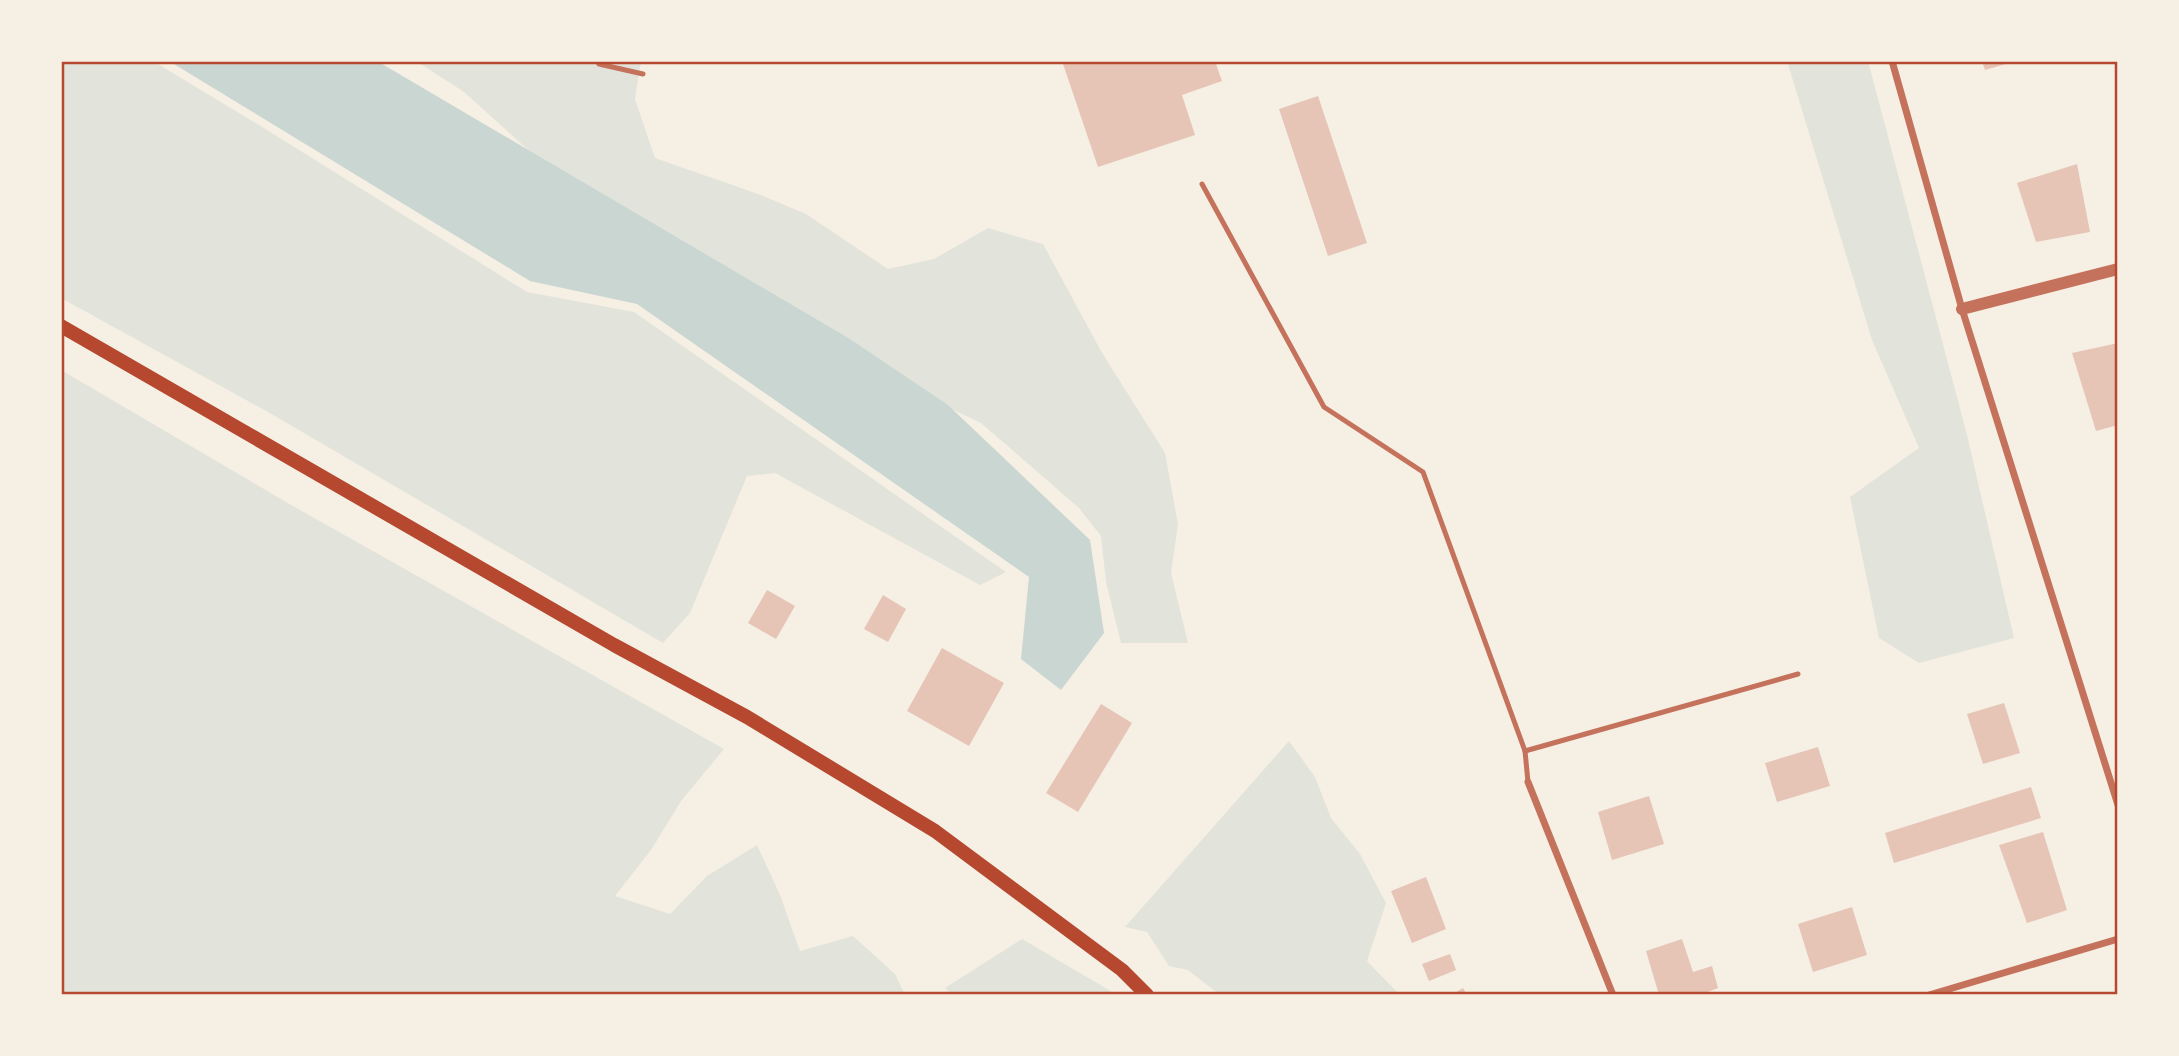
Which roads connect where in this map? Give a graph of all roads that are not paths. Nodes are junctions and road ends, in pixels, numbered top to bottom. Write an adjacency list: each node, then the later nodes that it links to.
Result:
1 (597, 61): 3 (lane)
2 (1892, 61): 6 (street)
3 (643, 74)
4 (1202, 184): 9 (lane)
5 (2118, 269): 6 (street)
6 (1962, 309): 11 (street)
7 (61, 326): 13 (main road)
8 (1798, 674): 9 (lane)
9 (1525, 751): 10 (lane)
10 (1528, 782): 14 (street)
11 (2118, 805)
12 (2118, 939): 15 (street)
13 (1147, 995)
14 (1614, 995)
15 (1929, 995)

